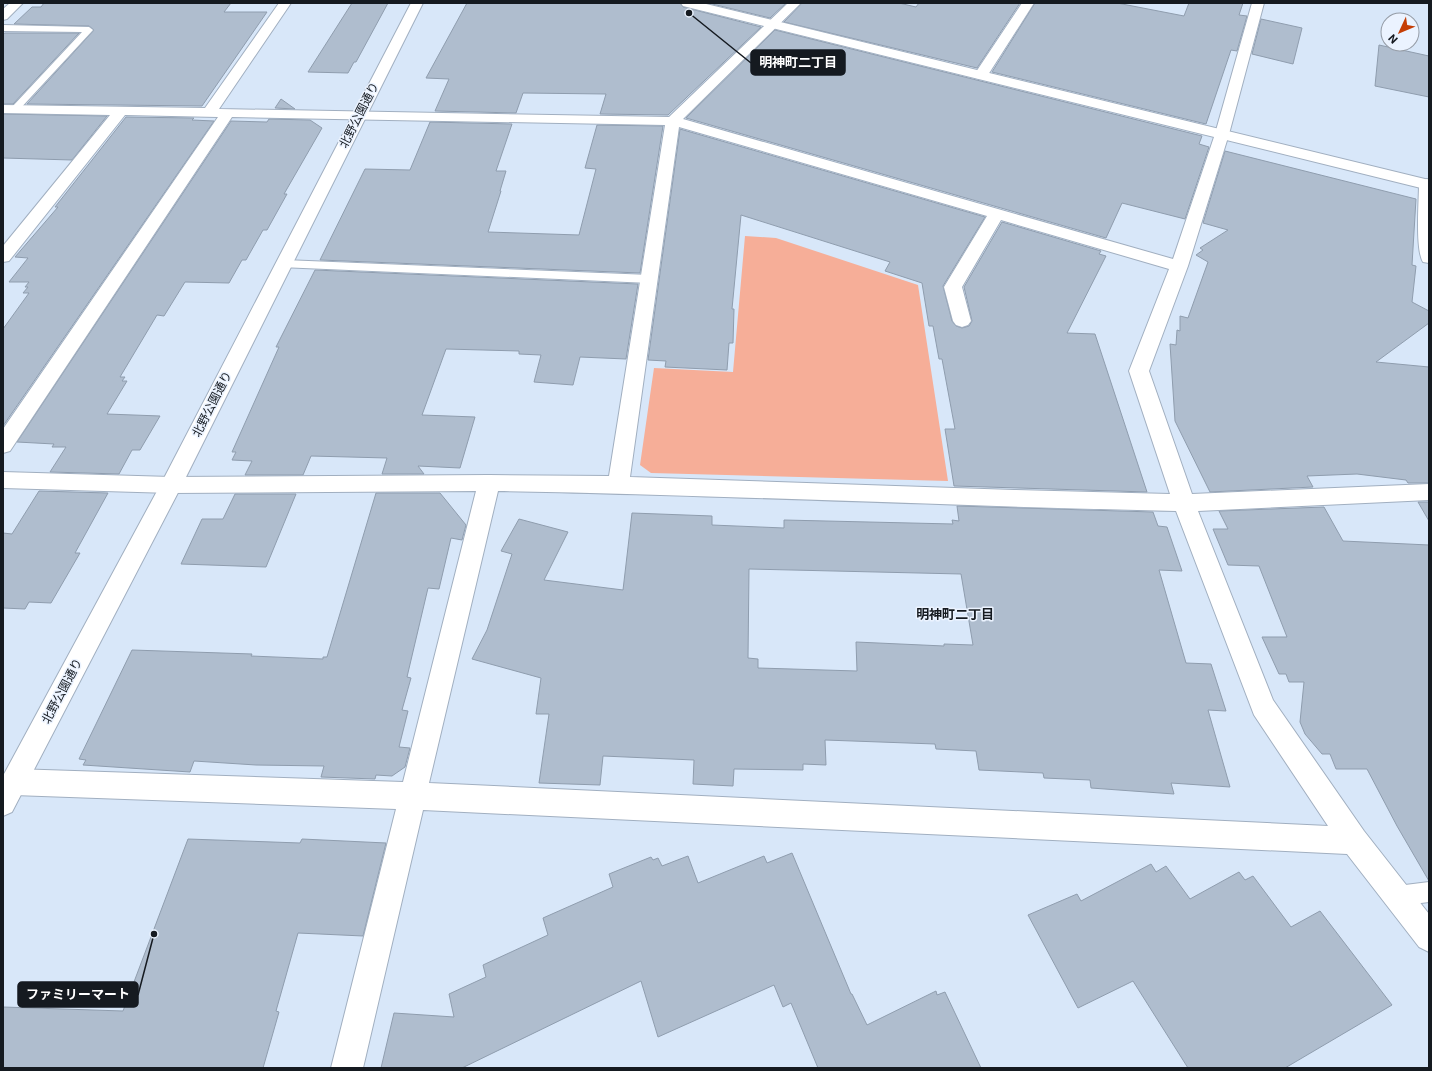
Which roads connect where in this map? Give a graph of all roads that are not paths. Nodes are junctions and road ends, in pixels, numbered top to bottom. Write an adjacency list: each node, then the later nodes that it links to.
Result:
1 (17, 3): 8 (street)
2 (285, 3): 14 (street)
3 (417, 3): 16 (street, 北野公園通り)
4 (686, 3): 9 (street)
5 (794, 3): 9 (street)
6 (1028, 3): 11 (street)
7 (1258, 3): 18 (street)
8 (3, 16)
9 (773, 24): 11 (street); 17 (street)
10 (3, 28): 12 (lane)
11 (981, 75): 18 (street)
12 (9, 109): 13 (street)
13 (121, 111): 14 (street); 21 (street)
14 (209, 112): 15 (street)
15 (228, 113): 16 (street); 27 (street)
16 (359, 116): 17 (street); 23 (street, 北野公園通り)
17 (673, 121): 20 (street); 25 (street)
18 (1222, 134): 19 (street); 24 (street)
19 (1428, 184): 22 (street)
20 (996, 214): 24 (street); 26 (street)
21 (3, 257)
22 (1429, 258)
23 (284, 264): 25 (lane); 30 (street, 北野公園通り)
24 (1179, 266): 33 (street)
25 (650, 279): 31 (street)
26 (962, 321)
27 (3, 445)
28 (3, 480): 30 (street)
29 (489, 483): 30 (street); 31 (street); 35 (street)
30 (171, 485): 34 (street, 北野公園通り)
31 (618, 485): 33 (street)
32 (1429, 492): 33 (street)
33 (1184, 503): 36 (street)
34 (8, 792): 35 (street)
35 (412, 796): 36 (street); 40 (street)
36 (1354, 841): 38 (street)
37 (1429, 892): 38 (lane)
38 (1397, 896): 39 (street)
39 (1429, 937)
40 (348, 1068)

